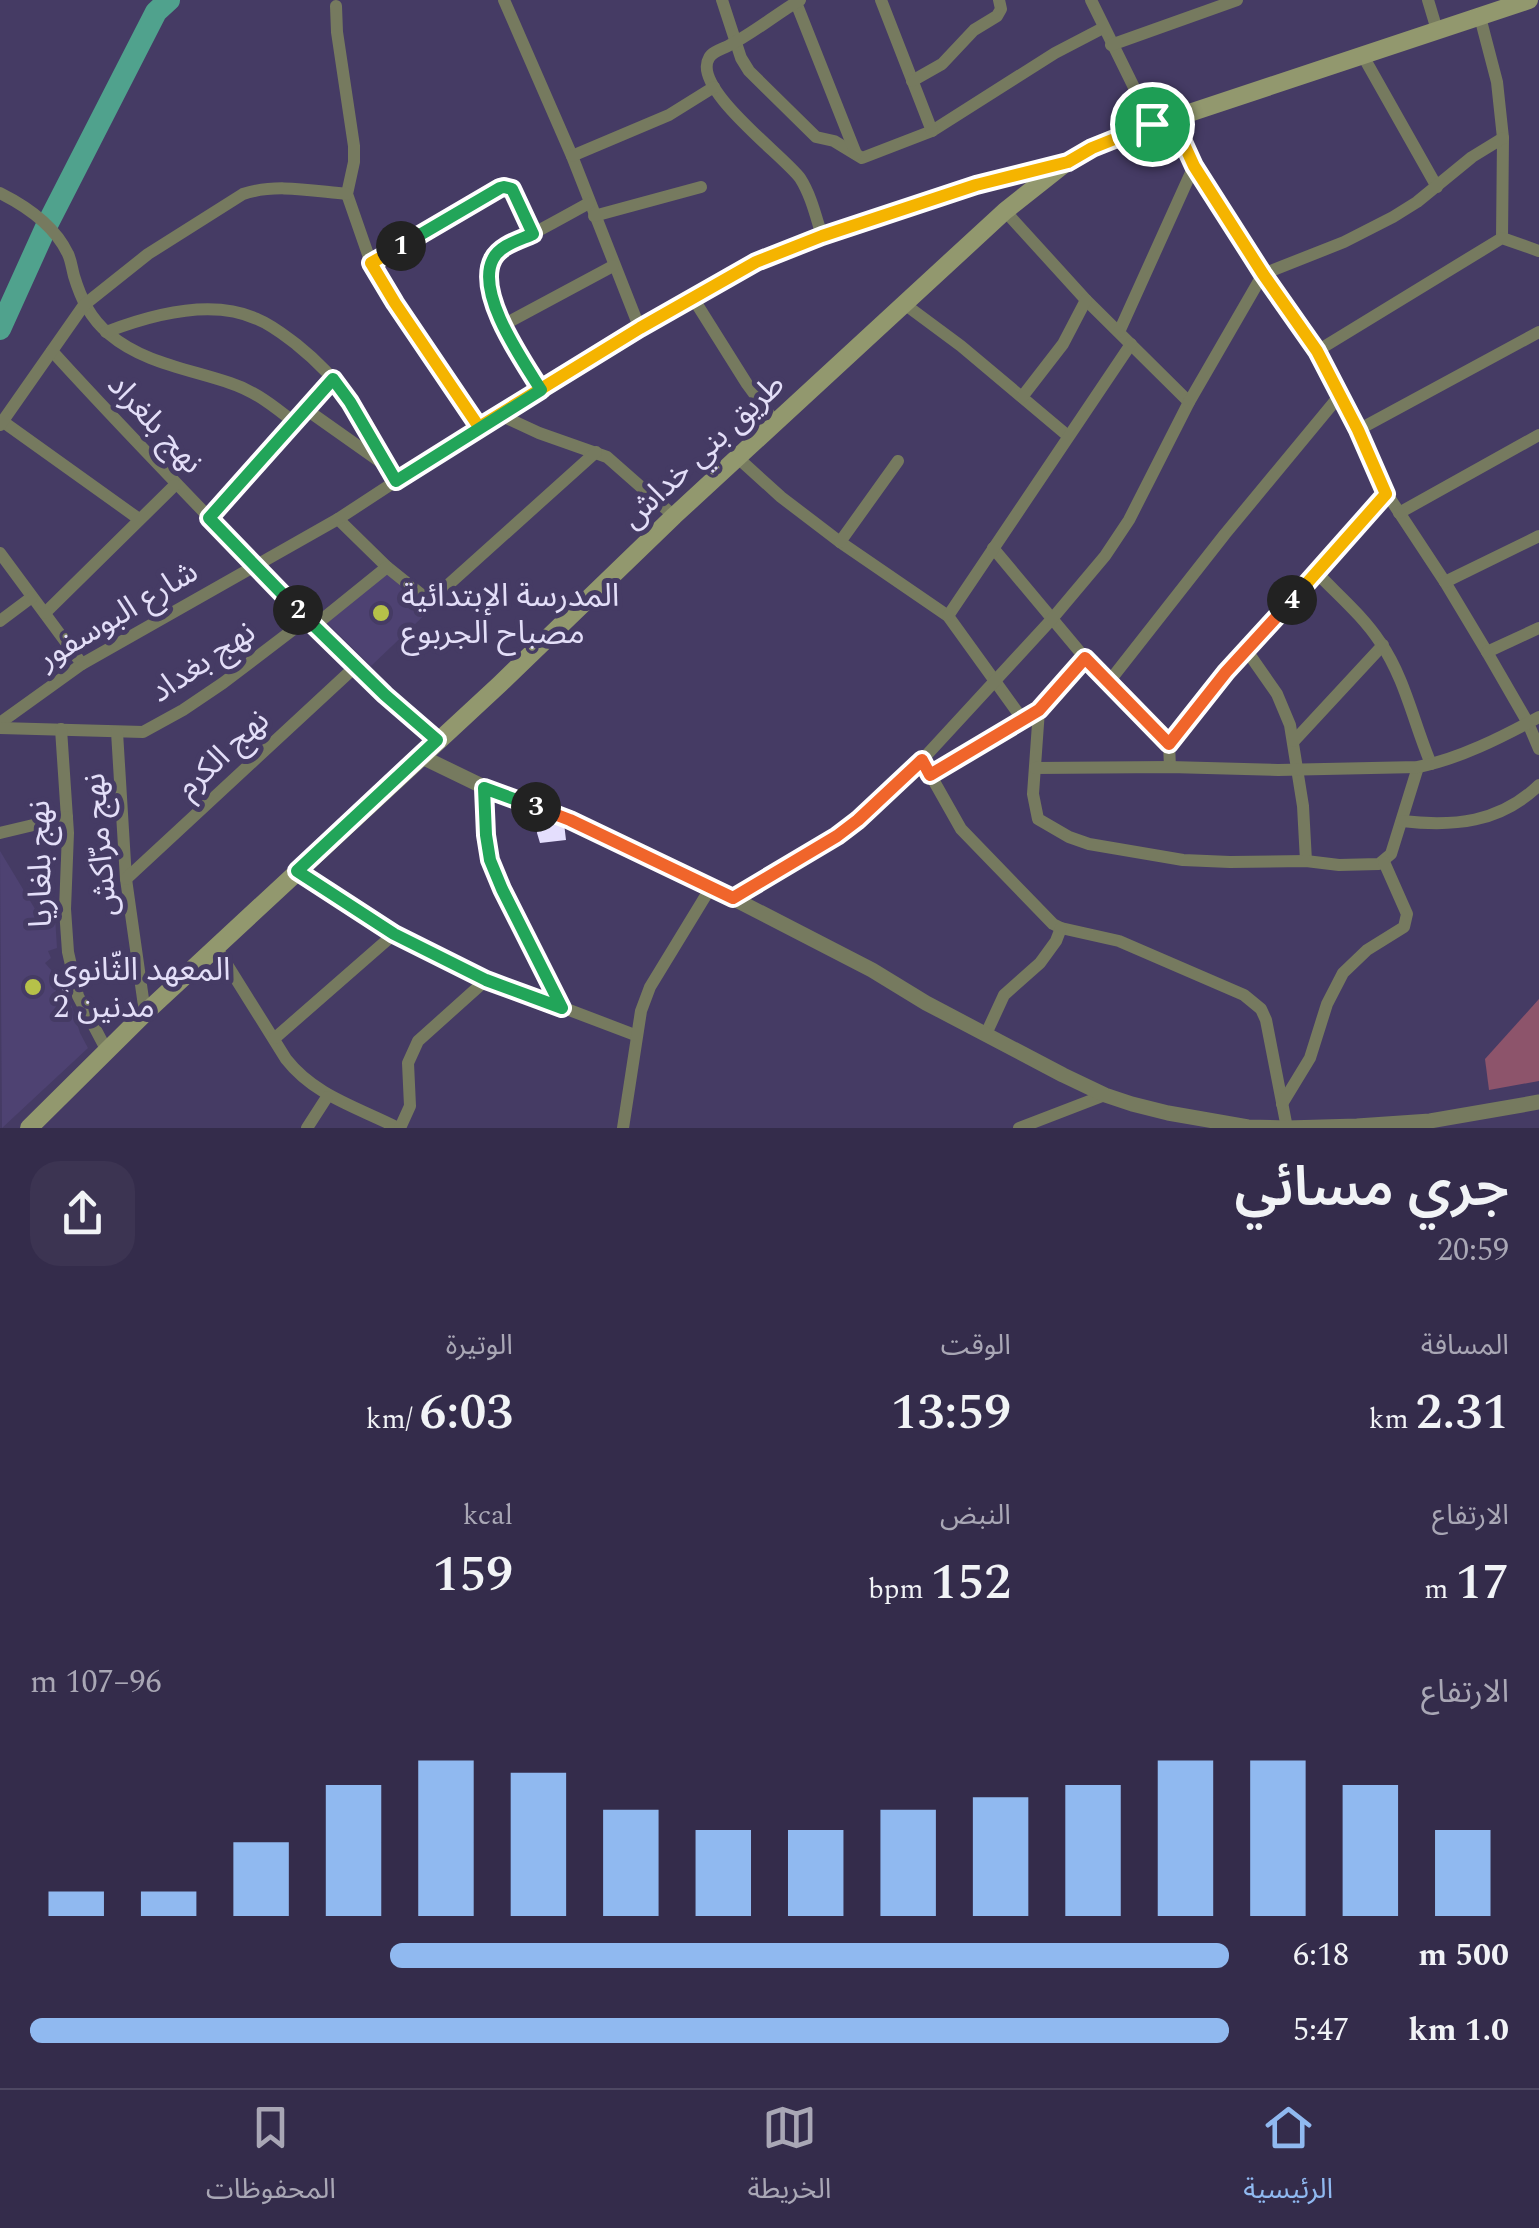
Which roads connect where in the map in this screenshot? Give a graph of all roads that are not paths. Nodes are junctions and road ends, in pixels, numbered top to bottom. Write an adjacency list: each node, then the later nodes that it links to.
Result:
1 (504, 0): 23 (street)
2 (722, 0): 14 (street)
3 (880, 0): 17 (street)
4 (1000, 0): 17 (street)
5 (1090, 0): 12 (street)
6 (1236, 0): 15 (street)
7 (1428, 0): 13 (street)
8 (1529, 0): 11 (main road, طريق بني خداش)
9 (797, 1): 14 (street); 24 (street)
10 (336, 6): 30 (street)
11 (1480, 17): 13 (main road, طريق بني خداش); 22 (street)
12 (1103, 28): 15 (street); 21 (street)
13 (1438, 30): 16 (main road, طريق بني خداش)
14 (736, 42): 18 (street); 24 (street)
15 (1111, 45): 20 (street)
16 (1363, 56): 19 (main road, طريق بني خداش); 27 (street)
17 (912, 81): 21 (street)
18 (714, 87): 23 (street); 34 (street)
19 (1172, 118): 20 (main road, طريق بني خداش); 26 (street)
20 (1152, 124): 25 (main road, طريق بني خداش)
21 (932, 130): 24 (street)
22 (1503, 138): 27 (street); 35 (street)
23 (572, 156): 31 (street)
24 (857, 157)
25 (1068, 162): 32 (main road, طريق بني خداش); 34 (street, شارع البوسفور)
26 (1194, 166): 39 (street); 47 (street)
27 (1437, 186): 39 (street)
28 (701, 187): 31 (street)
29 (0, 193): 43 (street)
30 (347, 194): 37 (street); 43 (street)
31 (591, 209): 33 (street); 38 (street)
32 (1005, 211): 41 (street); 42 (main road, طريق بني خداش)
33 (533, 234): 37 (street); 44 (street)
34 (822, 236): 40 (street, شارع البوسفور)
35 (1502, 238): 36 (street); 51 (street)
36 (1539, 251)
37 (371, 263): 62 (street)
38 (614, 266): 44 (street); 45 (street)
39 (1263, 274): 51 (street); 56 (street)
40 (694, 298): 45 (street, شارع البوسفور); 59 (street)
41 (1086, 300): 47 (street); 55 (street)
42 (903, 304): 55 (street); 59 (main road, طريق بني خداش)
43 (84, 305): 46 (street); 50 (street)
44 (503, 325): 53 (street)
45 (640, 328): 53 (street, شارع البوسفور)
46 (106, 332): 52 (street); 61 (street)
47 (1119, 332): 49 (street)
48 (1539, 332): 63 (street)
49 (1130, 344): 56 (street); 65 (street)
50 (52, 351): 60 (street); 71 (street, نهج بلغراد)
51 (1317, 351): 54 (street)
52 (333, 379): 57 (street); 69 (street)
53 (541, 390): 58 (street, شارع البوسفور)
54 (1340, 395): 63 (street); 100 (street)
55 (1022, 396): 65 (street)
56 (1188, 402): 89 (street)
57 (306, 410): 61 (street); 69 (street)
58 (500, 415): 62 (street, شارع البوسفور); 66 (street)
59 (776, 422): 67 (main road, طريق بني خداش)
60 (1, 423): 76 (street)
61 (295, 423): 75 (street)
62 (479, 427): 70 (street, شارع البوسفور)
63 (1358, 430): 72 (street)
64 (1539, 434): 73 (street)
65 (1068, 436): 80 (street)
66 (596, 452): 74 (street); 83 (street)
67 (738, 458): 74 (main road, طريق بني خداش); 79 (street)
68 (898, 461): 79 (street)
69 (388, 467): 70 (street)
70 (396, 481): 77 (street, شارع البوسفور)
71 (176, 485): 75 (street, نهج بلغراد); 76 (street)
72 (1386, 494): 73 (street); 84 (street)
73 (1399, 514): 85 (street)
74 (674, 516): 107 (main road, طريق بني خداش)
75 (209, 518): 82 (street, نهج بلغراد)
76 (139, 519): 87 (street)
77 (338, 519): 82 (street, شارع البوسفور); 83 (street)
78 (1539, 536): 85 (street)
79 (840, 542): 88 (street)
80 (993, 548): 88 (street); 89 (street)
81 (0, 553): 86 (street)
82 (254, 564): 91 (street, نهج بلغراد); 97 (street, شارع البوسفور)
83 (387, 567): 91 (street, نهج بغداد)
84 (1317, 573): 93 (street); 94 (street)
85 (1445, 582): 95 (street)
86 (32, 597): 87 (street); 90 (street)
87 (45, 613): 97 (street)
88 (948, 616): 99 (street)
89 (1052, 619): 96 (street); 99 (street)
90 (0, 622)
91 (310, 622): 98 (street, نهج بلغراد); 106 (street, نهج بغداد)
92 (1539, 628): 95 (street)
93 (1383, 645): 108 (street); 113 (street)
94 (1247, 651): 108 (street); 109 (street)
95 (1487, 652): 103 (street)
96 (1085, 658): 100 (street); 101 (street)
97 (82, 664): 104 (street, شارع البوسفور)
98 (356, 666): 107 (street, نهج بلغراد); 126 (street, نهج الكرم)
99 (994, 679): 102 (street); 112 (street)
100 (1108, 682): 109 (street)
101 (1039, 710): 102 (street); 115 (street)
102 (1022, 720): 117 (street)
103 (1534, 720): 110 (street); 113 (street)
104 (0, 725): 105 (street, نهج بغداد)
105 (61, 729): 106 (street, نهج بغداد); 120 (street, نهج بلغاريا)
106 (117, 732): 126 (street, نهج مرّاكش)
107 (437, 740): 111 (main road, طريق بني خداش)
108 (1294, 741): 116 (street)
109 (1169, 744): 114 (street)
110 (1539, 748)
111 (420, 756): 119 (street); 125 (main road, طريق بني خداش)
112 (922, 760): 117 (street); 128 (street)
113 (1424, 765): 116 (street); 121 (street)
114 (1170, 766): 115 (street); 116 (street)
115 (1035, 768): 123 (street)
116 (1298, 770): 123 (street)
117 (930, 775): 129 (street)
118 (1539, 785): 121 (street)
119 (484, 788): 127 (street); 133 (street)
120 (67, 817): 122 (street); 138 (street, نهج بلغاريا)
121 (1402, 821): 124 (street)
122 (0, 834)
123 (1306, 862): 124 (street)
124 (1384, 862): 142 (street)
125 (297, 871): 130 (street); 131 (main road, طريق بني خداش)
126 (126, 879): 134 (street, نهج مرّاكش)
127 (711, 887): 128 (street); 136 (street)
128 (733, 898): 135 (street)
129 (1061, 928): 135 (street); 142 (street)
130 (394, 934): 132 (street); 137 (street)
131 (216, 947): 134 (main road, طريق بني خداش); 137 (street)
132 (486, 980): 133 (street); 146 (street)
133 (562, 1008): 136 (street)
134 (145, 1013): 138 (main road, طريق بني خداش)
135 (986, 1034): 139 (street)
136 (635, 1036): 147 (street)
137 (275, 1038): 140 (street)
138 (108, 1050): 143 (main road, طريق بني خداش)
139 (1105, 1095): 144 (street); 148 (street)
140 (327, 1096): 145 (street); 146 (street)
141 (1539, 1102): 149 (street)
142 (1282, 1104): 149 (street)
143 (36, 1126)
144 (1247, 1127): 149 (street)
145 (307, 1128)
146 (399, 1128)
147 (623, 1128)
148 (1019, 1128)
149 (1286, 1128)

